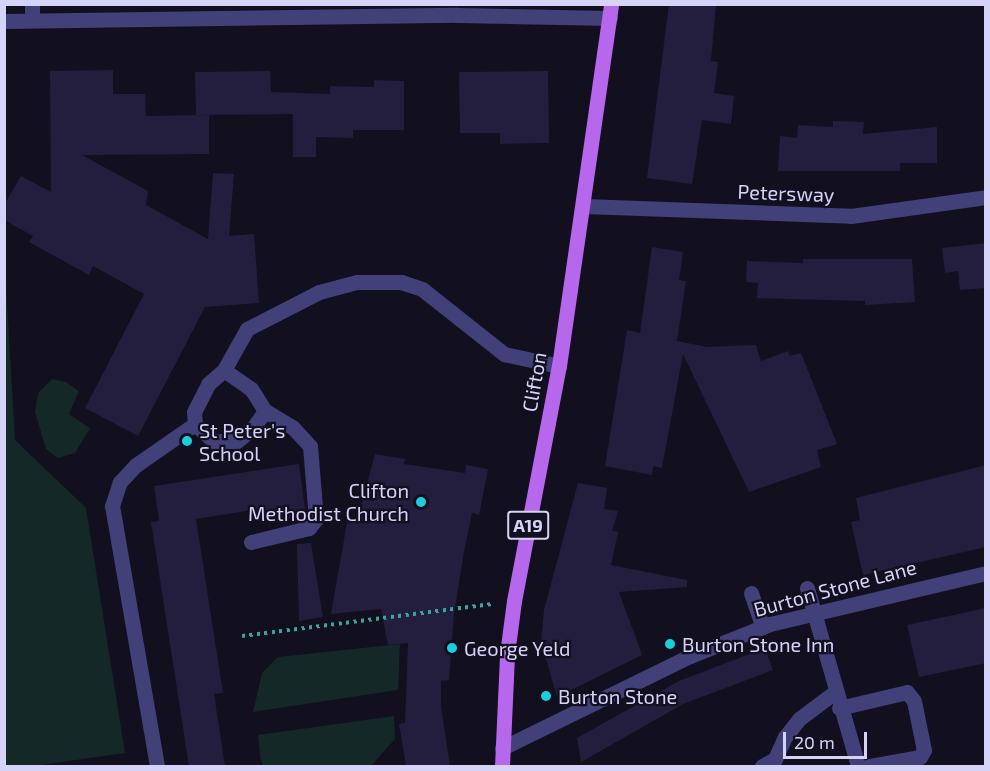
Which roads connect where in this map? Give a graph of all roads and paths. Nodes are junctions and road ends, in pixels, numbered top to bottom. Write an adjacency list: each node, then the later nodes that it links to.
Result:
1 (611, 11): 2 (street); 5 (main road, Clifton / A19)
2 (32, 12): 3 (street)
3 (4, 21)
4 (986, 197): 5 (street, Petersway)
5 (584, 206): 6 (main road, Clifton / A19)
6 (559, 366): 7 (street); 14 (main road, Clifton / A19)
7 (224, 370): 8 (street); 9 (street)
8 (265, 411): 9 (street); 10 (street)
9 (195, 424): 21 (street)
10 (251, 542)
11 (986, 573): 15 (street, Burton Stone Lane)
12 (807, 588): 15 (street)
13 (751, 593): 16 (street)
14 (514, 601): 17 (path); 20 (main road, Clifton / A19)
15 (814, 614): 16 (street, Burton Stone Lane); 18 (street)
16 (763, 627): 20 (street, Burton Stone Lane)
17 (242, 636)
18 (835, 692): 19 (street); 23 (street)
19 (839, 708): 24 (street); 25 (street)
20 (502, 748): 22 (main road, Clifton / A19)
21 (157, 766)
22 (502, 766)
23 (762, 766)
24 (858, 766)
25 (869, 766)

